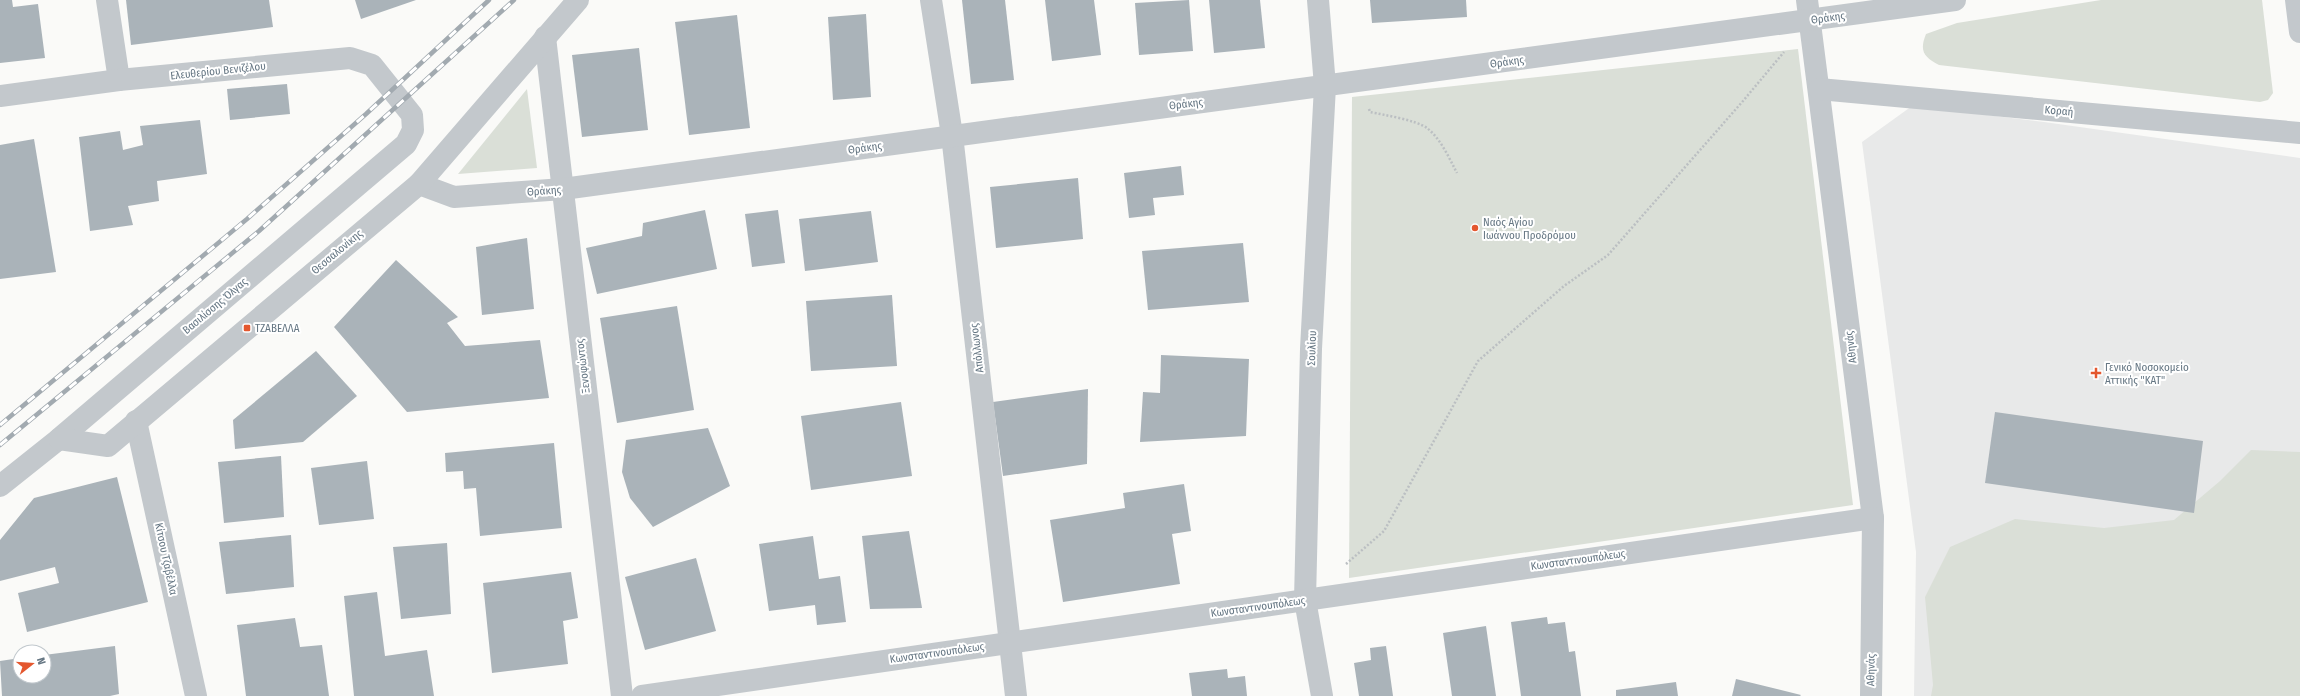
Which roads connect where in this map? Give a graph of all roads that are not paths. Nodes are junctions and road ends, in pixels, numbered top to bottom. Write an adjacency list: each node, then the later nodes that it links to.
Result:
1 (107, 0): 10 (street)
2 (578, 0): 9 (street, Θεσσαλονίκης)
3 (931, 0): 16 (street, Απόλλωνος)
4 (1318, 0): 11 (street, Σουλίου)
5 (1955, 0): 7 (street, Θράκης)
6 (2296, 0): 8 (street)
7 (1808, 10): 11 (street, Θράκης); 12 (street, Αθηνάς)
8 (2300, 32)
9 (545, 37): 17 (street, Θεσσαλονίκης); 18 (street, Ξενοφώντος)
10 (119, 80): 13 (street, Ελευθερίου Βενιζέλου); 14 (street, Ελευθερίου Βενιζέλου)
11 (1325, 86): 16 (street, Θράκης); 23 (street, Σουλίου)
12 (1819, 89): 15 (street, Κοραή); 22 (street, Αθηνάς)
13 (0, 96)
14 (412, 115): 20 (street, Βασιλίσσης Όλγας)
15 (2300, 133)
16 (952, 135): 18 (street, Θράκης); 24 (street, Απόλλωνος)
17 (419, 184): 18 (street, Θράκης); 19 (street, Θεσσαλονίκης)
18 (563, 189): 26 (street, Ξενοφώντος)
19 (136, 422): 20 (street, Θεσσαλονίκης); 25 (street, Κίτσου Τζαβέλλα)
20 (59, 439): 21 (street, Βασιλίσσης Όλγας)
21 (0, 486)
22 (1873, 518): 23 (street, Κωνσταντινουπόλεως); 30 (street, Αθηνάς)
23 (1305, 600): 24 (street, Κωνσταντινουπόλεως); 29 (street, Σουλίου)
24 (1011, 643): 27 (street, Κωνσταντινουπόλεως); 28 (street, Απόλλωνος)
25 (196, 696)
26 (622, 696)
27 (642, 696)
28 (1016, 696)
29 (1322, 696)
30 (1871, 696)

